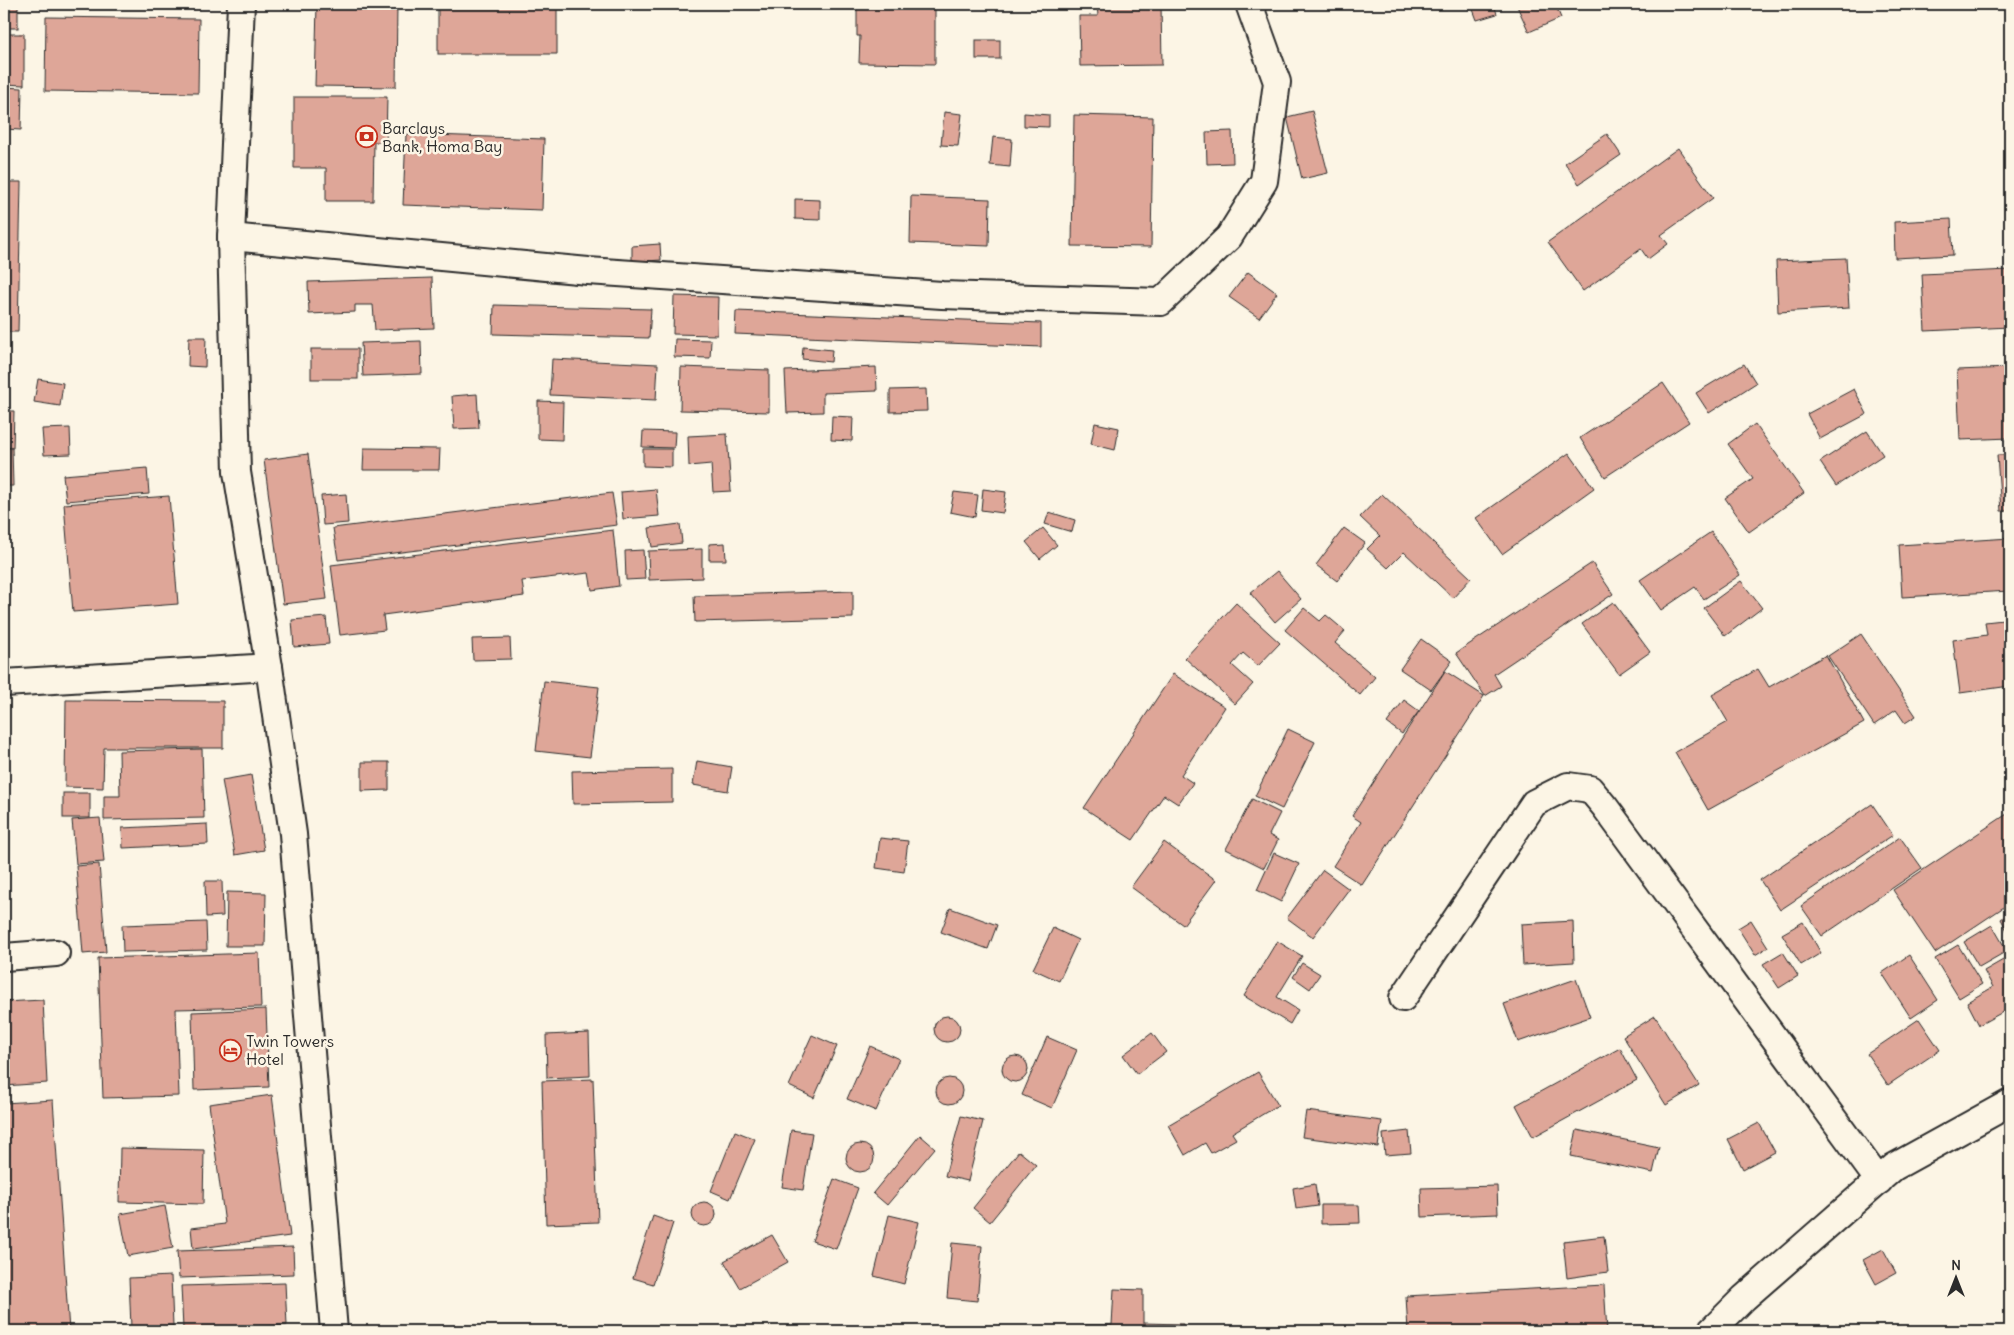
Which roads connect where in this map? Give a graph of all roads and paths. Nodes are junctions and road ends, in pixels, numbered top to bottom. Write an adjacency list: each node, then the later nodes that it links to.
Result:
1 (240, 4): 3 (street)
2 (1250, 4): 3 (street)
3 (231, 237): 4 (street)
4 (270, 667): 5 (street); 11 (street)
5 (4, 683)
6 (56, 952): 7 (street)
7 (4, 957)
8 (1403, 998): 10 (street)
9 (2010, 1103): 10 (street)
10 (1879, 1181): 12 (street)
11 (334, 1331)
12 (1711, 1331)

